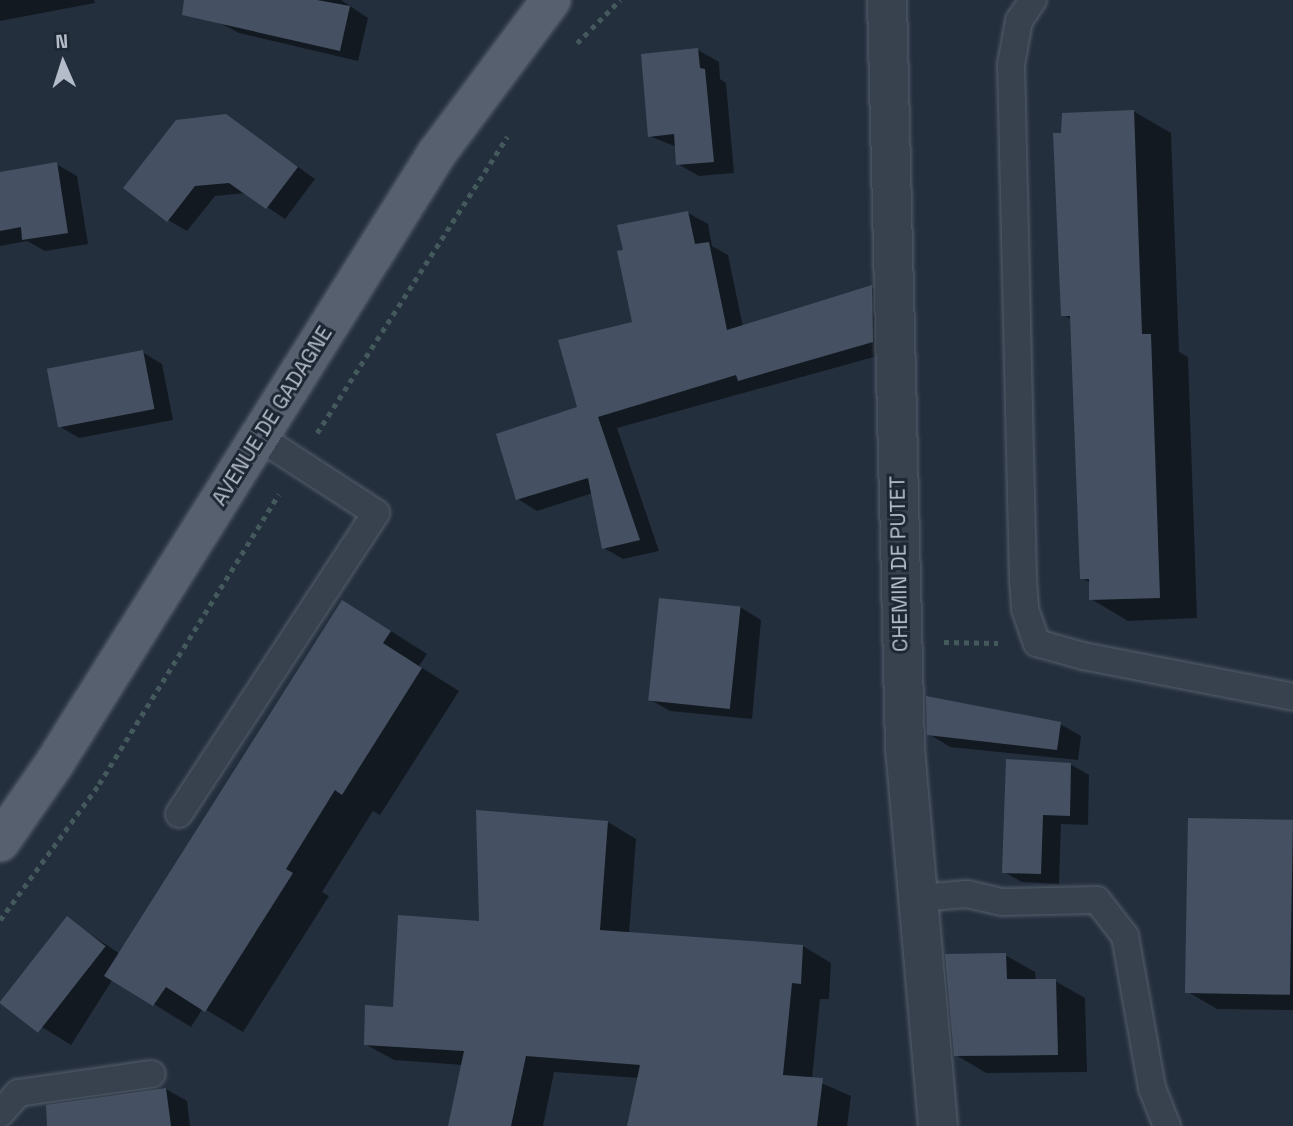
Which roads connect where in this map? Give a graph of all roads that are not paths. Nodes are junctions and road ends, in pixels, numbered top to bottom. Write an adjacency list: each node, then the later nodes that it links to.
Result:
1 (551, 0): 4 (main road, AVENUE DE GADAGNE)
2 (887, 0): 8 (street, CHEMIN DE PUTET)
3 (1033, 0): 5 (lane)
4 (259, 437): 6 (lane); 7 (main road, AVENUE DE GADAGNE)
5 (1293, 697)
6 (179, 814)
7 (1, 840)
8 (919, 898): 11 (street, CHEMIN DE PUTET); 12 (lane)
9 (152, 1074): 10 (lane)
10 (0, 1114)
11 (938, 1126)
12 (1167, 1126)

